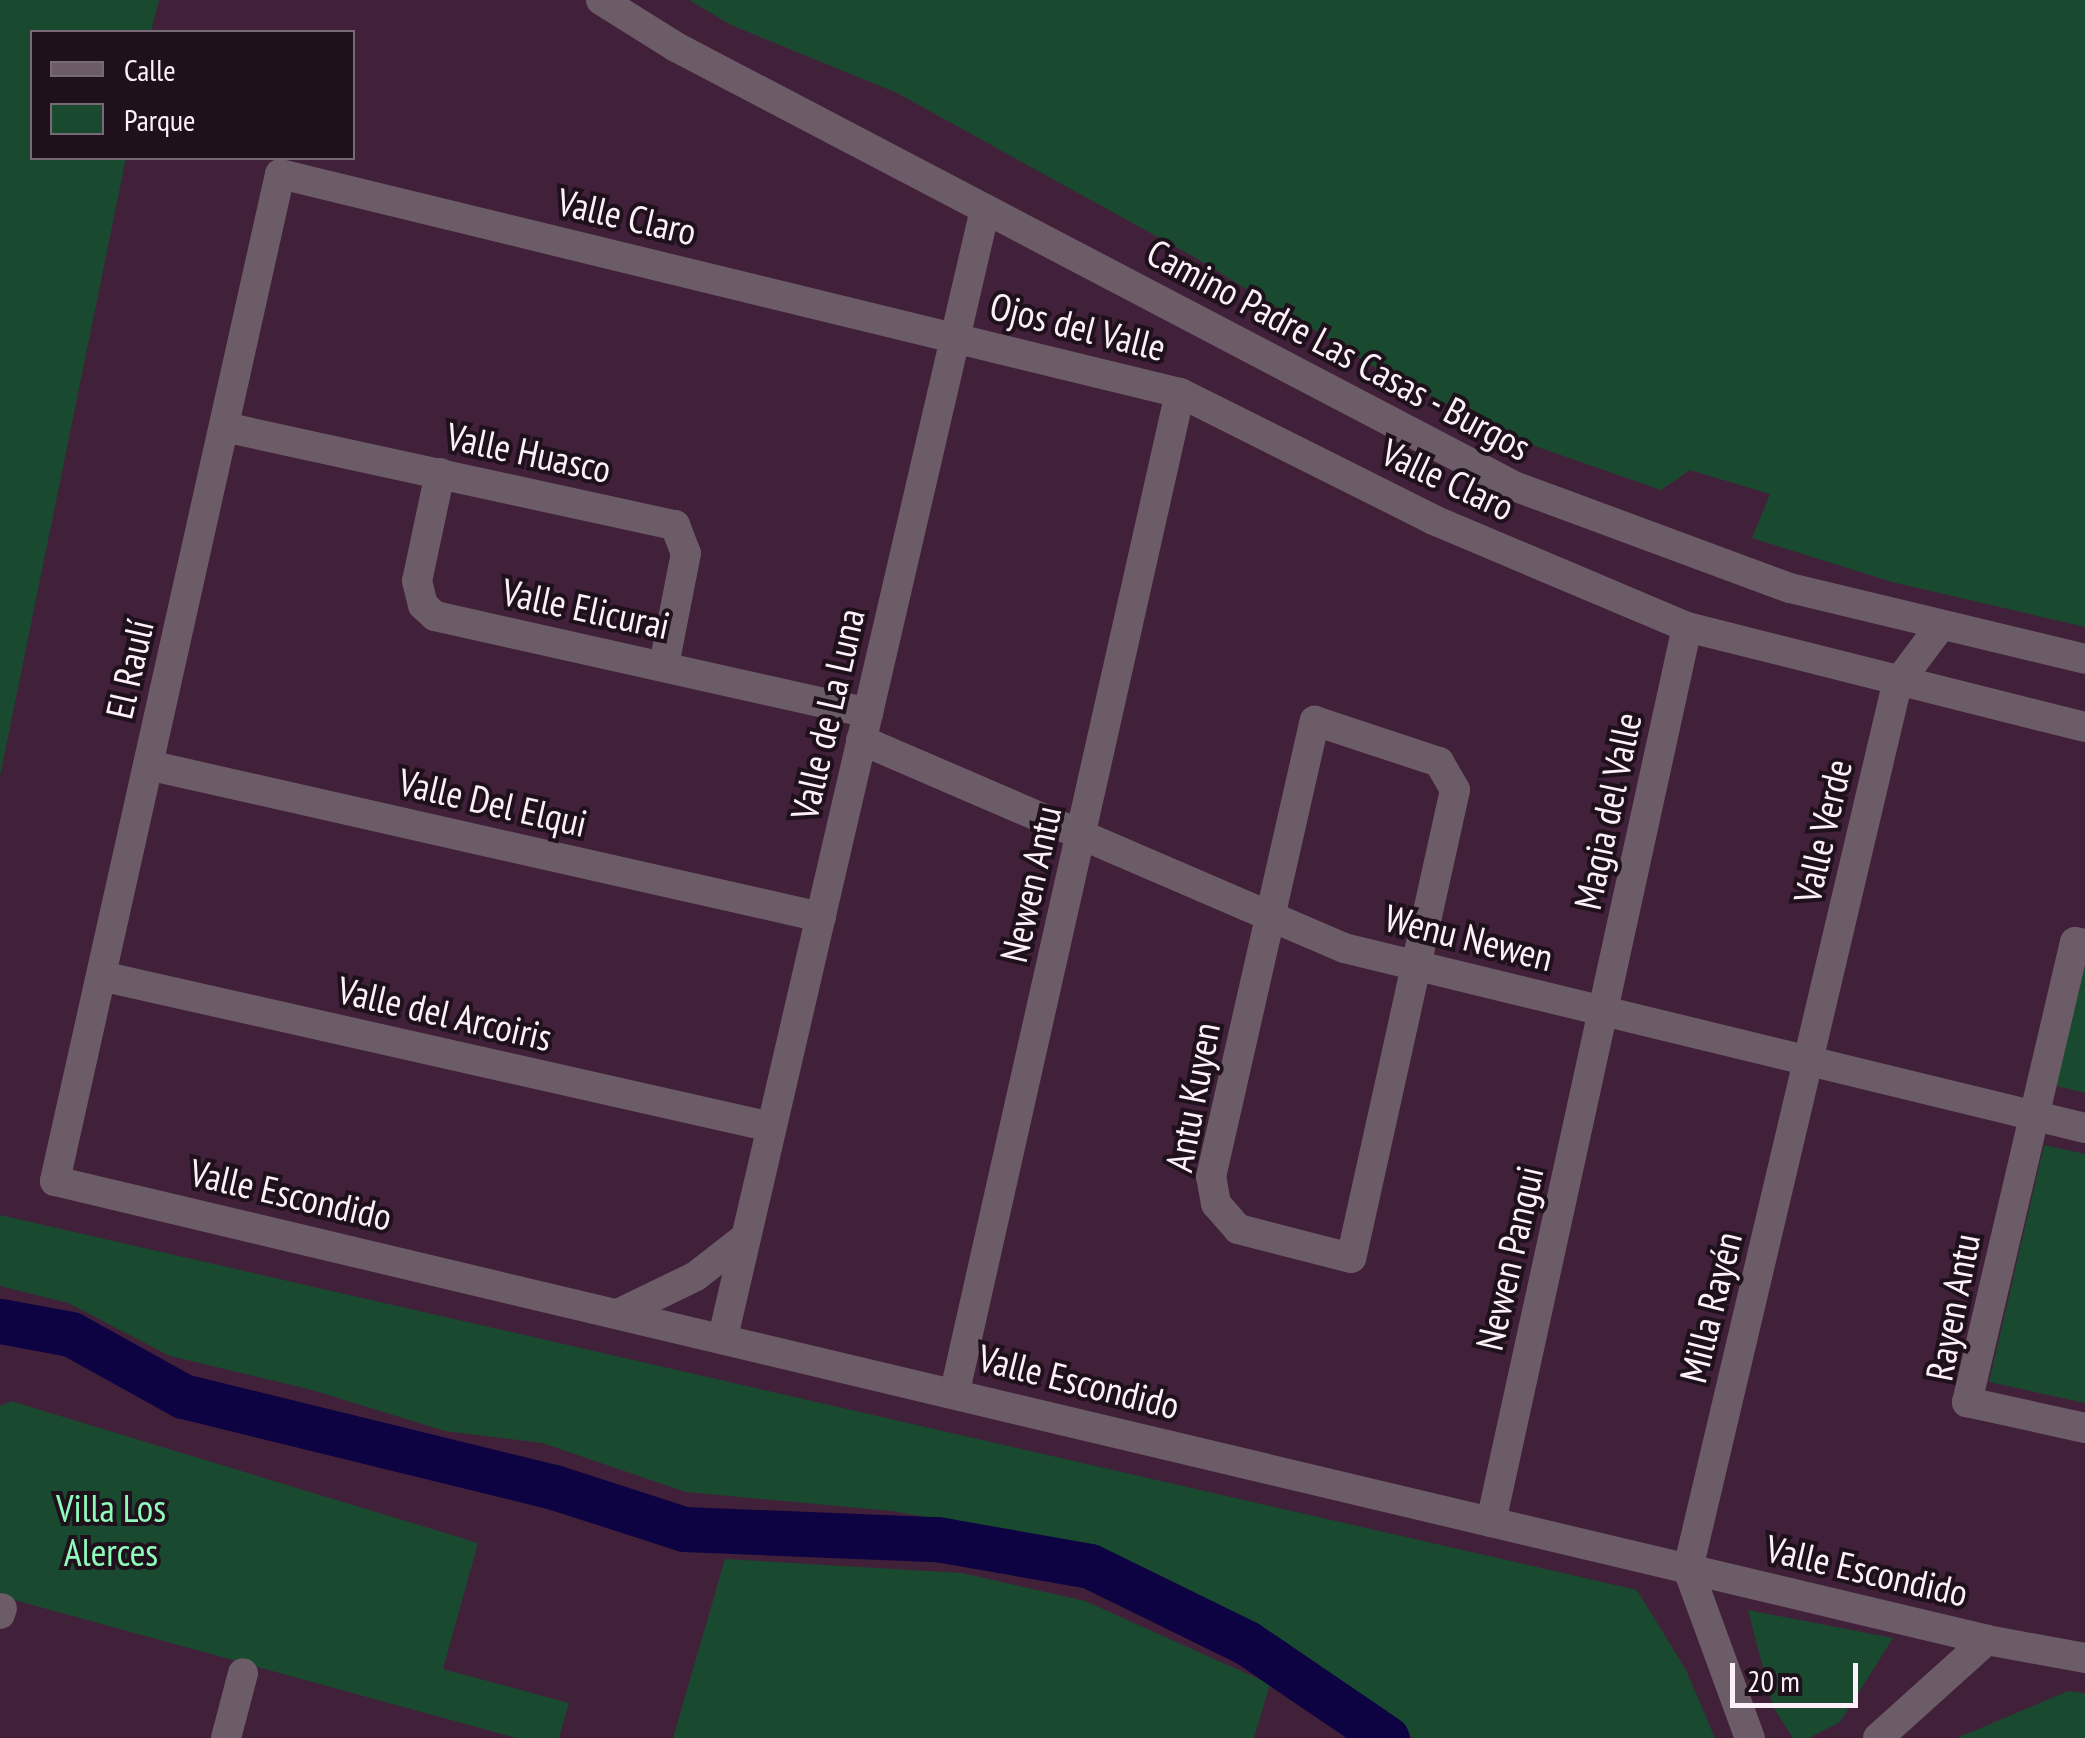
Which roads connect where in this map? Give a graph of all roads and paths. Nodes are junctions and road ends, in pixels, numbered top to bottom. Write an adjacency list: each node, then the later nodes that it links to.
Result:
1 (601, 0): 3 (street, Camino Padre Las Casas - Burgos)
2 (280, 174): 4 (street, Valle Claro); 6 (street, El Raulí)
3 (985, 209): 4 (street, Valle de La Luna); 9 (street, Camino Padre Las Casas - Burgos)
4 (956, 336): 5 (street, Ojos del Valle); 14 (street, Valle de La Luna)
5 (1180, 393): 8 (street, Valle Claro); 16 (street, Newen Antu)
6 (224, 428): 7 (street, Valle Huasco); 15 (street, El Raulí)
7 (440, 473): 11 (street, Valle Elicurai); 11 (street, Valle Huasco)
8 (1687, 628): 12 (street, Valle Claro); 22 (street, Magia del Valle)
9 (1939, 628): 10 (street, Camino Padre Las Casas - Burgos); 12 (street, Valle Verde)
10 (2085, 658)
11 (664, 665): 14 (street, Valle Elicurai)
12 (1897, 684): 13 (street, Valle Claro); 23 (street, Valle Verde)
13 (2085, 726)
14 (865, 727): 16 (street, Wenu Newen); 17 (street, Valle de La Luna)
15 (148, 765): 17 (street, Valle Del Elqui); 21 (street, El Raulí)
16 (1082, 836): 18 (street, Wenu Newen); 31 (street, Newen Antu)
17 (821, 917): 25 (street, Valle de La Luna)
18 (1273, 918): 20 (street, Wenu Newen); 20 (street); 20 (street, Antu Kuyen)
19 (2080, 943): 24 (street)
20 (1418, 966): 22 (street, Wenu Newen)
21 (101, 976): 25 (street, Valle del Arcoiris); 27 (street, El Raulí)
22 (1605, 1011): 23 (street, Wenu Newen); 33 (street, Newen Pangui)
23 (1810, 1064): 24 (street, Wenu Newen); 34 (street, Milla Rayén)
24 (2033, 1116): 26 (street, Wenu Newen); 32 (street, Rayen Antu)
25 (772, 1127): 28 (street, Valle de La Luna)
26 (2085, 1128)
27 (55, 1180): 29 (street, Valle Escondido)
28 (746, 1237): 29 (street); 30 (street, Valle de La Luna)
29 (622, 1312): 30 (street, Valle Escondido)
30 (723, 1337): 31 (street, Valle Escondido)
31 (955, 1392): 33 (street, Valle Escondido)
32 (2085, 1428)
33 (1492, 1522): 34 (street, Valle Escondido)
34 (1688, 1568): 35 (street, Valle Escondido); 39 (street)
35 (1986, 1640): 36 (street, Valle Escondido); 40 (street)
36 (2085, 1658)
37 (243, 1673): 38 (street)
38 (226, 1738)
39 (1750, 1738)
40 (1878, 1738)

